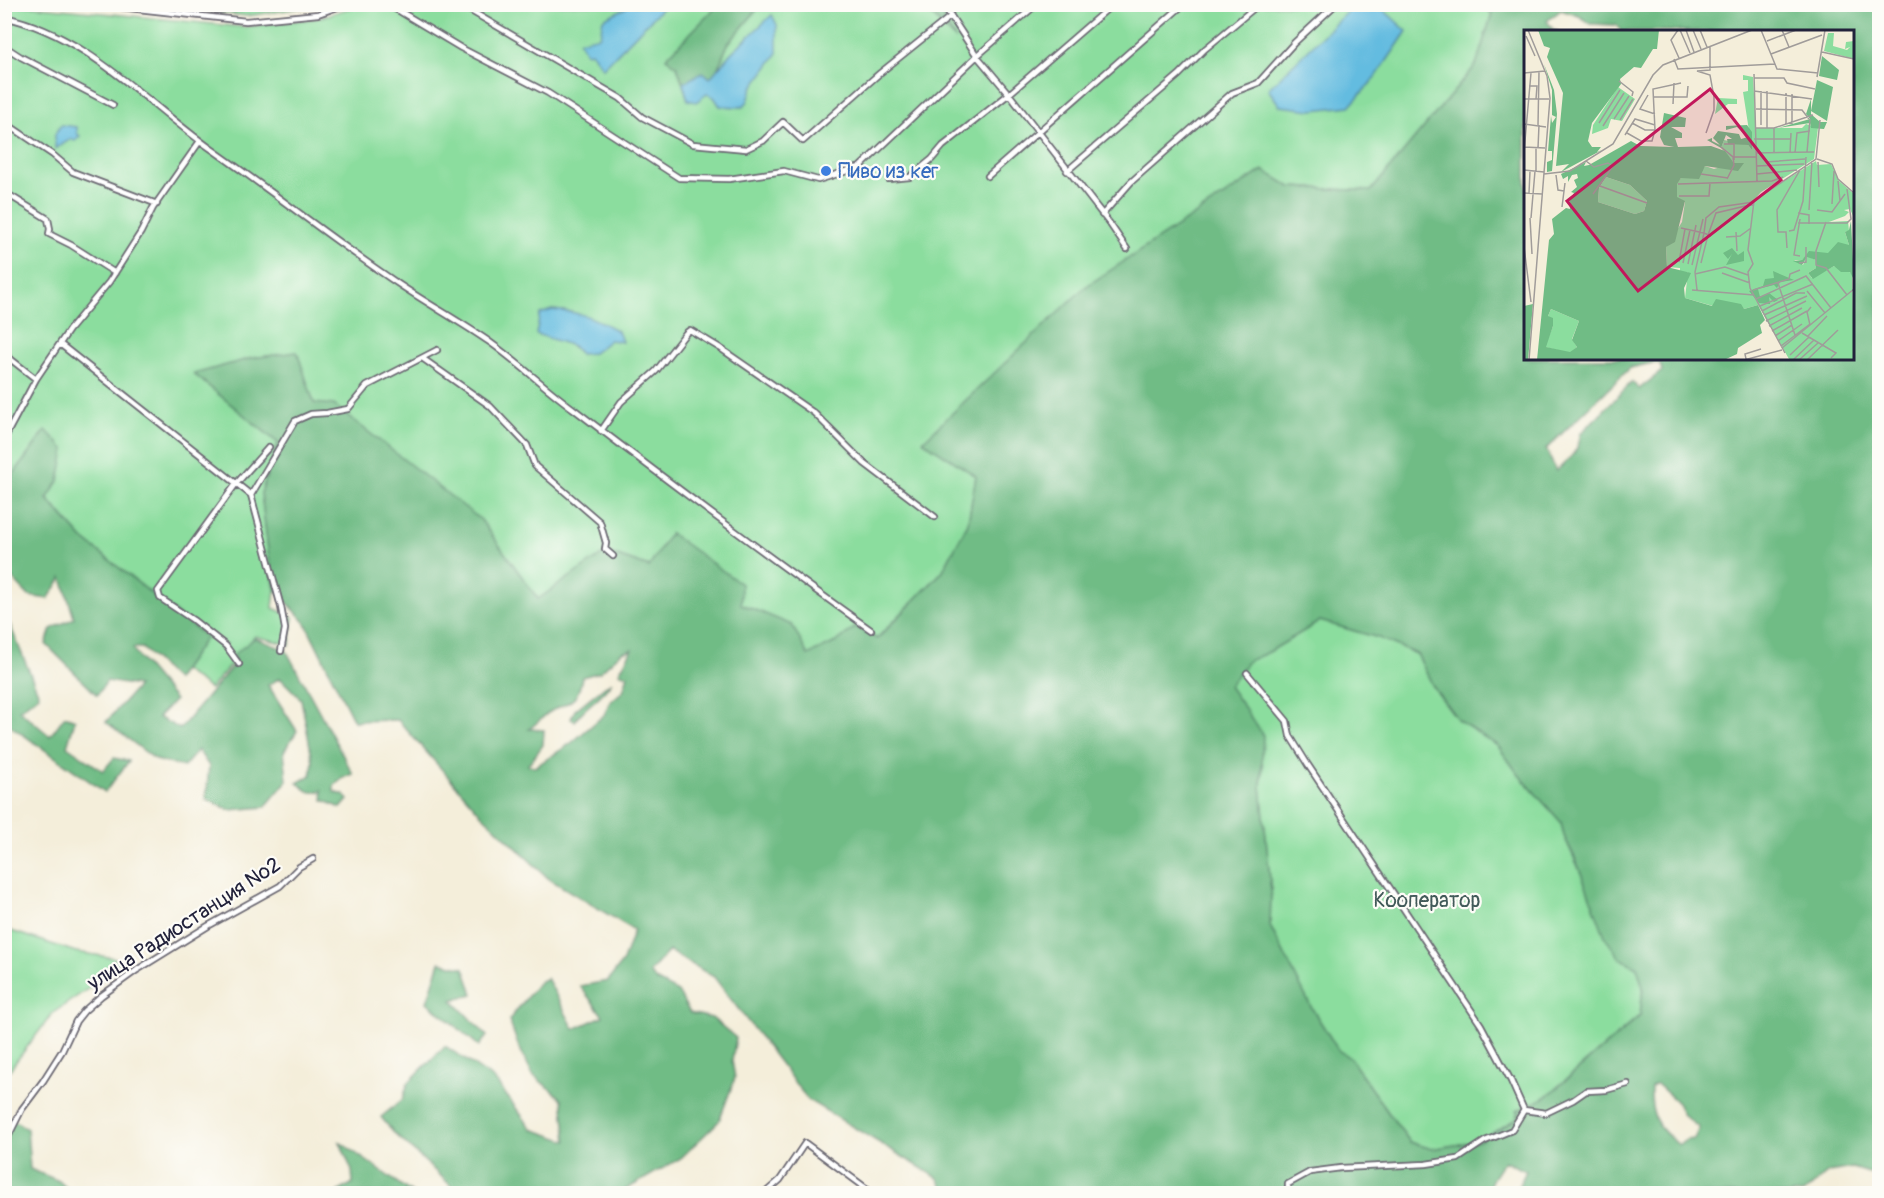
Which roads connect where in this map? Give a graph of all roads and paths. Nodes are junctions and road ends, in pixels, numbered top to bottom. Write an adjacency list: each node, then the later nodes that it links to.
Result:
1 (93, 4): 2 (street)
2 (346, 4)
3 (385, 4): 15 (street)
4 (459, 4): 12 (street)
5 (943, 4): 12 (street)
6 (959, 4): 12 (street)
7 (1037, 4): 15 (street)
8 (1113, 4): 16 (street)
9 (1184, 4): 19 (street)
10 (1259, 4): 21 (street)
11 (1336, 4): 26 (street)
12 (949, 15): 15 (street)
13 (4, 17): 20 (street)
14 (4, 46): 17 (street)
15 (977, 56): 16 (street)
16 (1009, 94): 19 (street); 23 (street)
17 (113, 105)
18 (4, 122): 25 (street)
19 (1038, 133): 21 (street); 22 (street)
20 (200, 141): 25 (street); 34 (street)
21 (1067, 171): 26 (street)
22 (988, 176)
23 (889, 179)
24 (4, 192): 28 (street)
25 (157, 204): 28 (street)
26 (1102, 215): 27 (street)
27 (1127, 249)
28 (115, 273): 29 (street)
29 (60, 344): 33 (street); 37 (street)
30 (437, 350): 32 (street)
31 (4, 354): 33 (street)
32 (422, 358): 38 (street); 40 (street)
33 (36, 379): 35 (street)
34 (601, 430): 39 (street); 41 (street)
35 (4, 439)
36 (269, 447): 37 (street)
37 (236, 484): 38 (street); 43 (street)
38 (251, 495): 42 (street)
39 (935, 517)
40 (613, 556)
41 (871, 630)
42 (281, 651)
43 (239, 664)
44 (1247, 673): 47 (street)
45 (313, 859): 48 (street, улица Радиостанция №2)
46 (1628, 1084): 47 (street)
47 (1524, 1110): 51 (street)
48 (4, 1145)
49 (764, 1194): 50 (street)
50 (874, 1194)
51 (1288, 1194)

